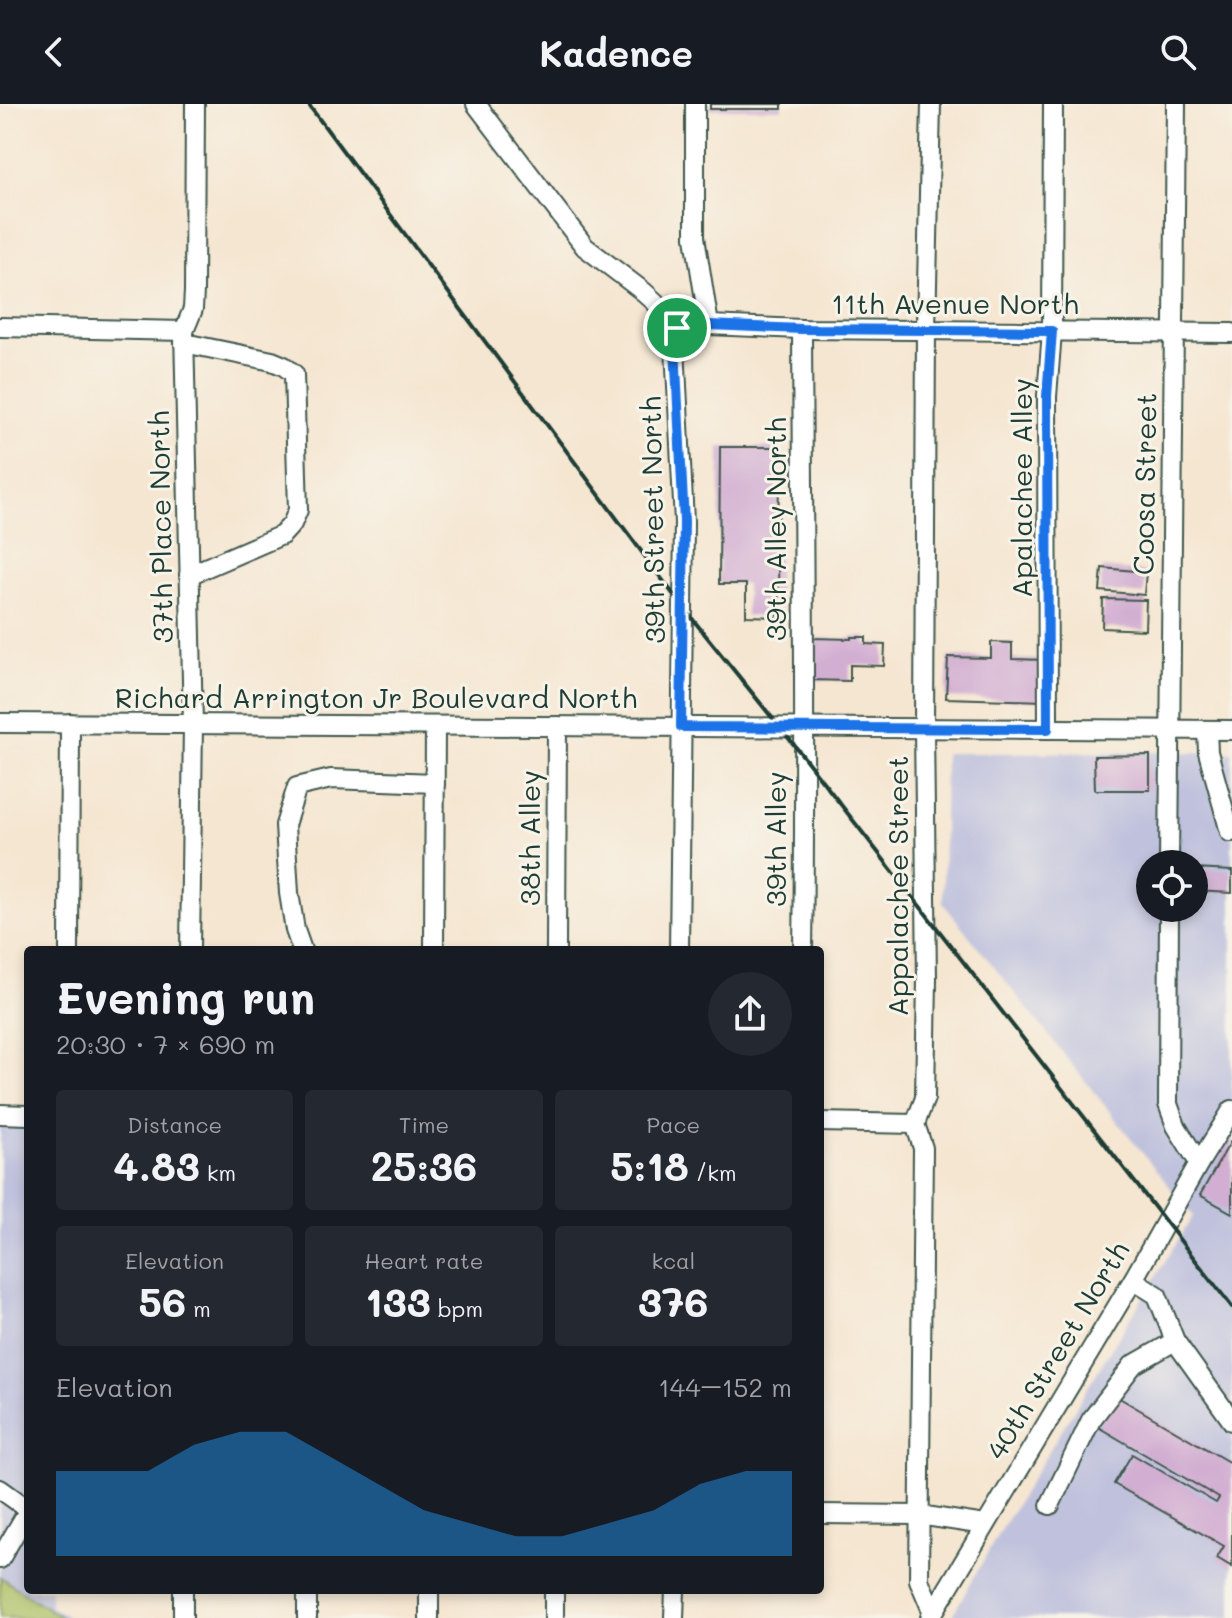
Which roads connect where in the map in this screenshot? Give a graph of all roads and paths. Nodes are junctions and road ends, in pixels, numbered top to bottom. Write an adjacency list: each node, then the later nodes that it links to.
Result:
1 (195, 104): 15 (street, 37th Place North)
2 (476, 104): 9 (street)
3 (695, 104): 7 (street)
4 (931, 104): 11 (street, Appalachee Street)
5 (1053, 104): 12 (street, Apalachee Alley)
6 (1176, 104): 13 (street, Coosa Street)
7 (709, 325): 9 (street, 11th Avenue North); 10 (street, 11th Avenue North)
8 (0, 327): 15 (street)
9 (677, 328): 22 (street, 39th Street North)
10 (802, 329): 11 (street, 11th Avenue North); 23 (street, 39th Alley North)
11 (926, 330): 12 (street, 11th Avenue North); 24 (street, Appalachee Street)
12 (1052, 331): 13 (street, 11th Avenue North); 25 (street, Apalachee Alley)
13 (1174, 332): 14 (street, 11th Avenue North); 26 (street, Coosa Street)
14 (1232, 333)
15 (184, 337): 16 (street, 37th Place North); 16 (street)
16 (189, 575): 19 (street, 37th Place North)
17 (0, 723): 18 (street, Richard Arrington Jr Boulevard North)
18 (70, 723): 19 (street, Richard Arrington Jr Boulevard North); 33 (street)
19 (193, 724): 20 (street, Richard Arrington Jr Boulevard North); 34 (street, 37th Place North)
20 (435, 726): 21 (street, Richard Arrington Jr Boulevard North); 29 (street)
21 (557, 726): 22 (street, Richard Arrington Jr Boulevard North); 37 (street, 38th Alley)
22 (681, 727): 23 (street, Richard Arrington Jr Boulevard North); 38 (street, 39th Street North)
23 (803, 728): 24 (street, Richard Arrington Jr Boulevard North); 39 (street, 39th Alley)
24 (924, 728): 25 (street, Richard Arrington Jr Boulevard North); 44 (street, Appalachee Street)
25 (1048, 729): 26 (street, Richard Arrington Jr Boulevard North)
26 (1170, 730): 27 (street, Richard Arrington Jr Boulevard North); 31 (street, Coosa Street)
27 (1207, 730): 28 (street, Richard Arrington Jr Boulevard North); 30 (street)
28 (1232, 730)
29 (435, 783): 35 (street); 36 (street)
30 (1232, 832)
31 (1169, 850)
32 (1169, 922): 45 (street)
33 (69, 946)
34 (190, 946)
35 (301, 946)
36 (434, 946)
37 (556, 946)
38 (679, 946)
39 (803, 946)
40 (1232, 1110): 45 (street, 40th Street North)
41 (0, 1114): 42 (street)
42 (24, 1115)
43 (824, 1122): 44 (street)
44 (915, 1124): 53 (street, Appalachee Street)
45 (1199, 1163): 46 (street, 40th Street North)
46 (1133, 1280): 47 (street); 55 (street, 40th Street North)
47 (1175, 1341): 48 (street); 50 (street)
48 (1232, 1421)
49 (0, 1489): 51 (street)
50 (1050, 1505)
51 (24, 1507)
52 (824, 1514): 53 (street)
53 (919, 1515): 55 (street); 62 (street, Appalachee Street)
54 (24, 1517): 56 (street)
55 (985, 1525): 62 (street, 40th Street North)
56 (0, 1559)
57 (183, 1594): 63 (street)
58 (307, 1594): 64 (street)
59 (429, 1594): 65 (street)
60 (554, 1594): 66 (street)
61 (675, 1594): 67 (street)
62 (932, 1615)
63 (183, 1618)
64 (307, 1618)
65 (429, 1618)
66 (554, 1618)
67 (674, 1618)

